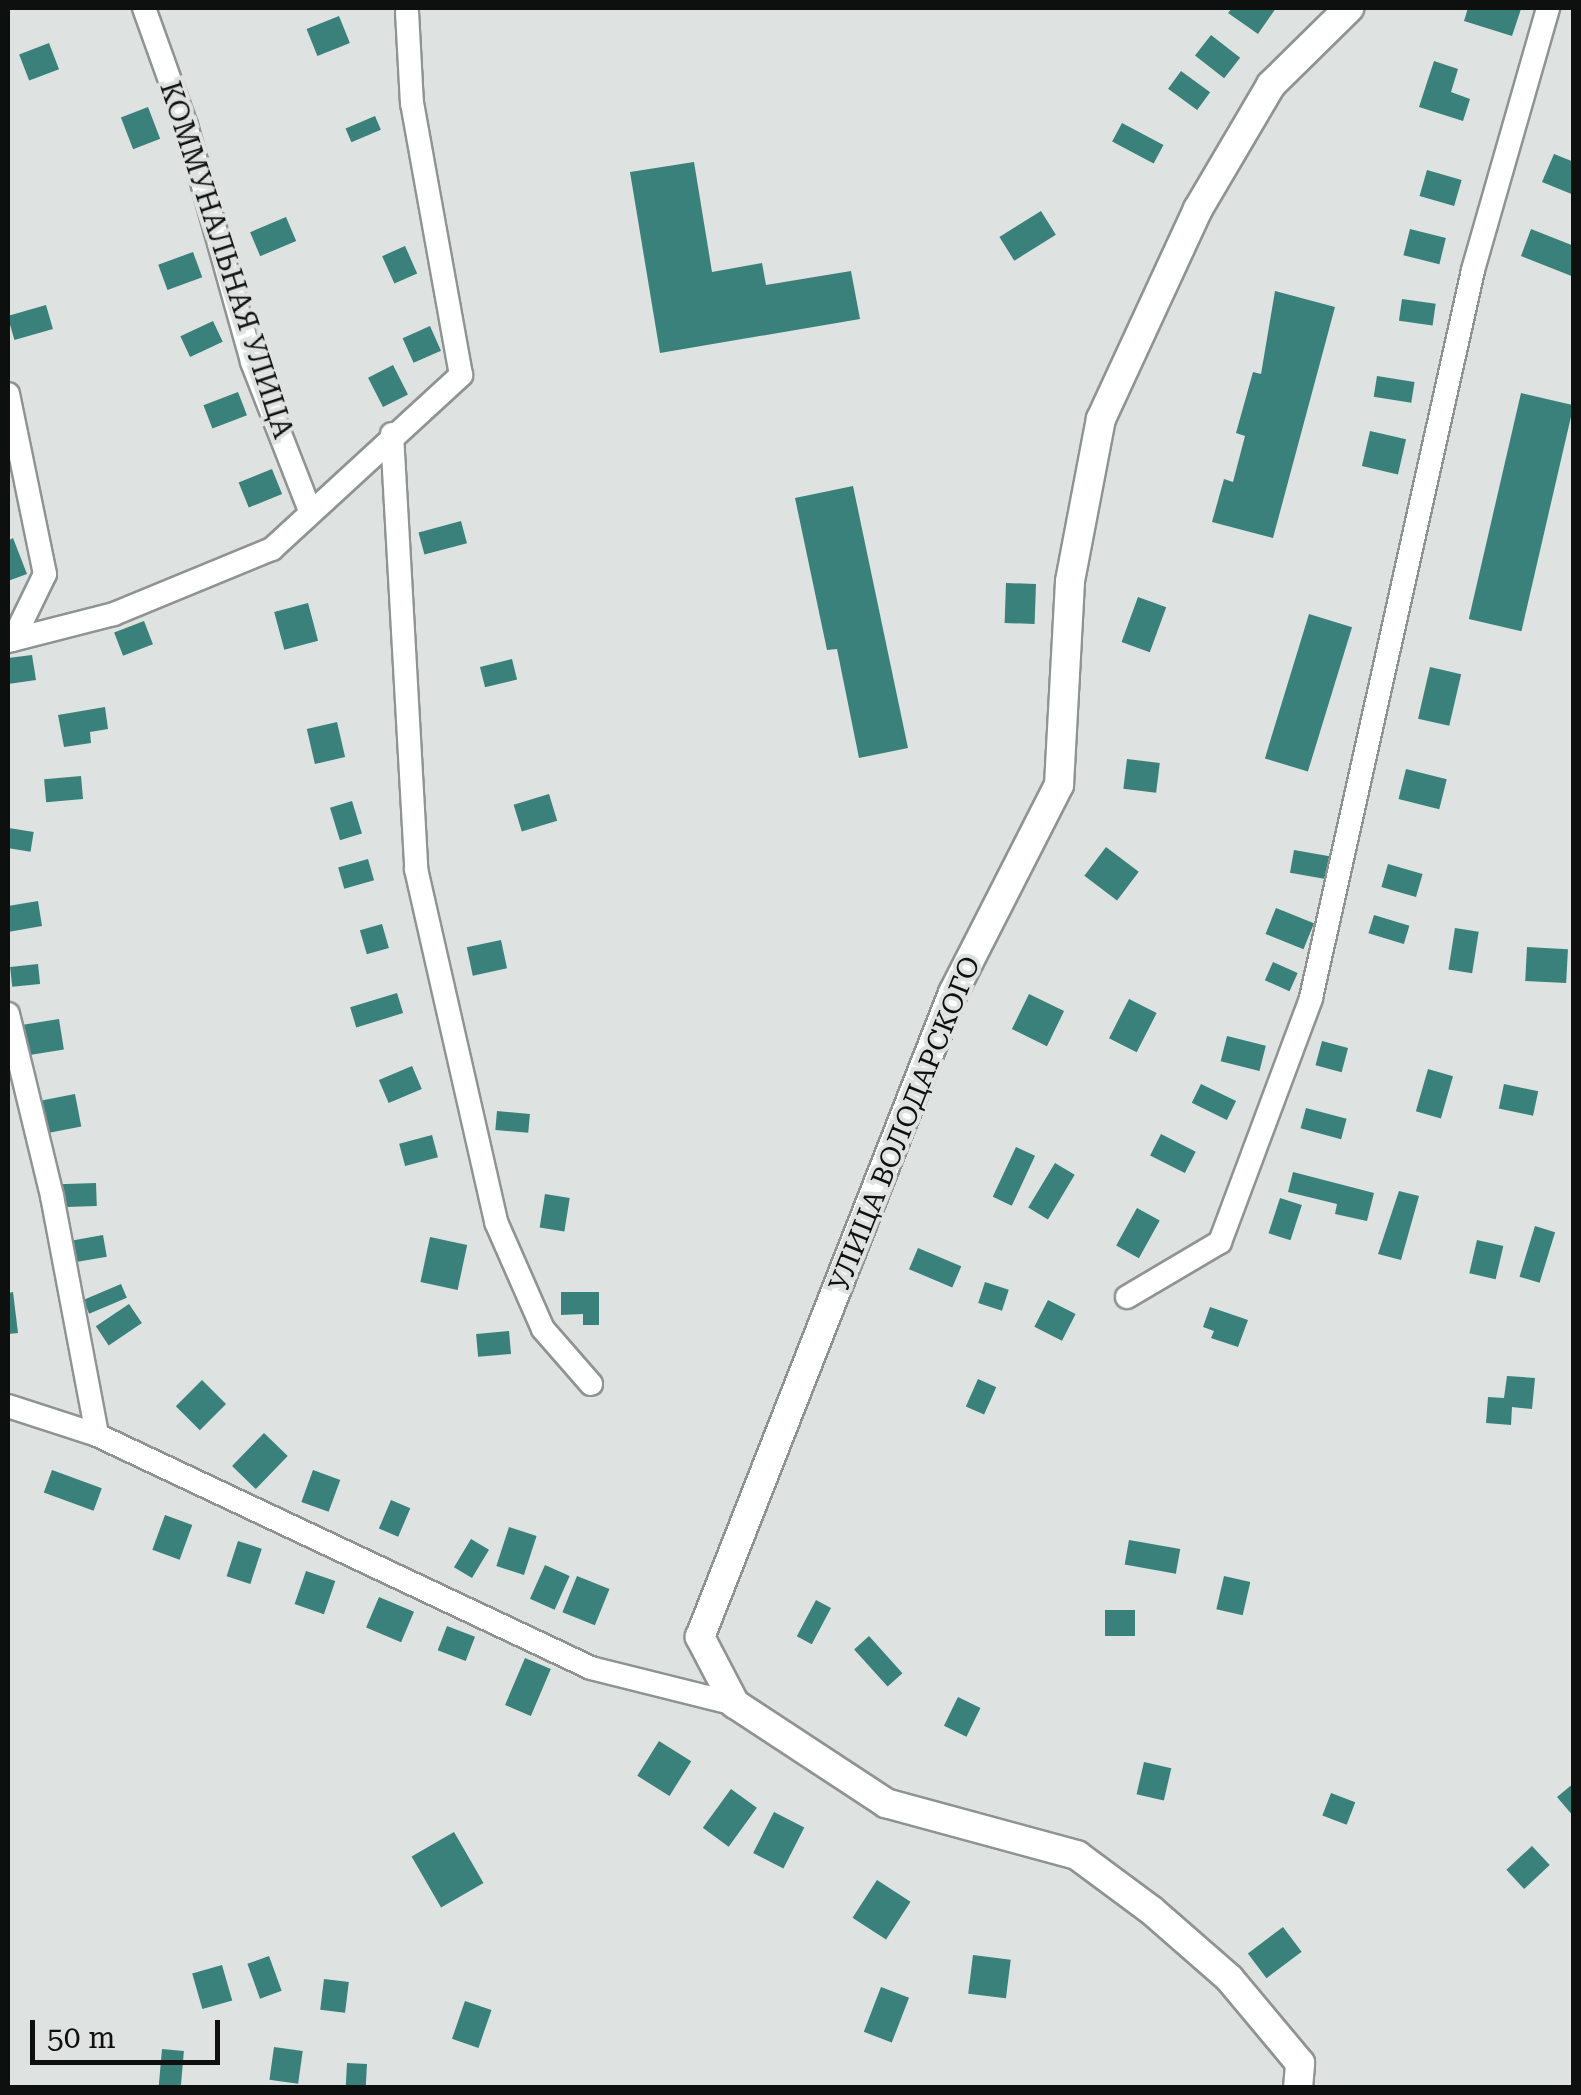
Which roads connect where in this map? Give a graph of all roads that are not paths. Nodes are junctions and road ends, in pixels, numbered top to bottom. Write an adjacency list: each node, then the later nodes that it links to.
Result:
1 (144, 8): 7 (street, КОММУНАЛЬНАЯ УЛИЦА)
2 (1349, 8): 14 (street, УЛИЦА ВОЛОДАРСКОГО)
3 (1548, 8): 10 (street)
4 (407, 12): 6 (street)
5 (8, 394): 8 (street)
6 (392, 434): 7 (street); 11 (street)
7 (310, 511): 8 (street)
8 (10, 641)
9 (8, 1014): 13 (street)
10 (1127, 1297)
11 (591, 1384)
12 (8, 1406): 13 (street)
13 (97, 1435): 14 (street)
14 (735, 1704): 15 (street)
15 (1298, 2088)

